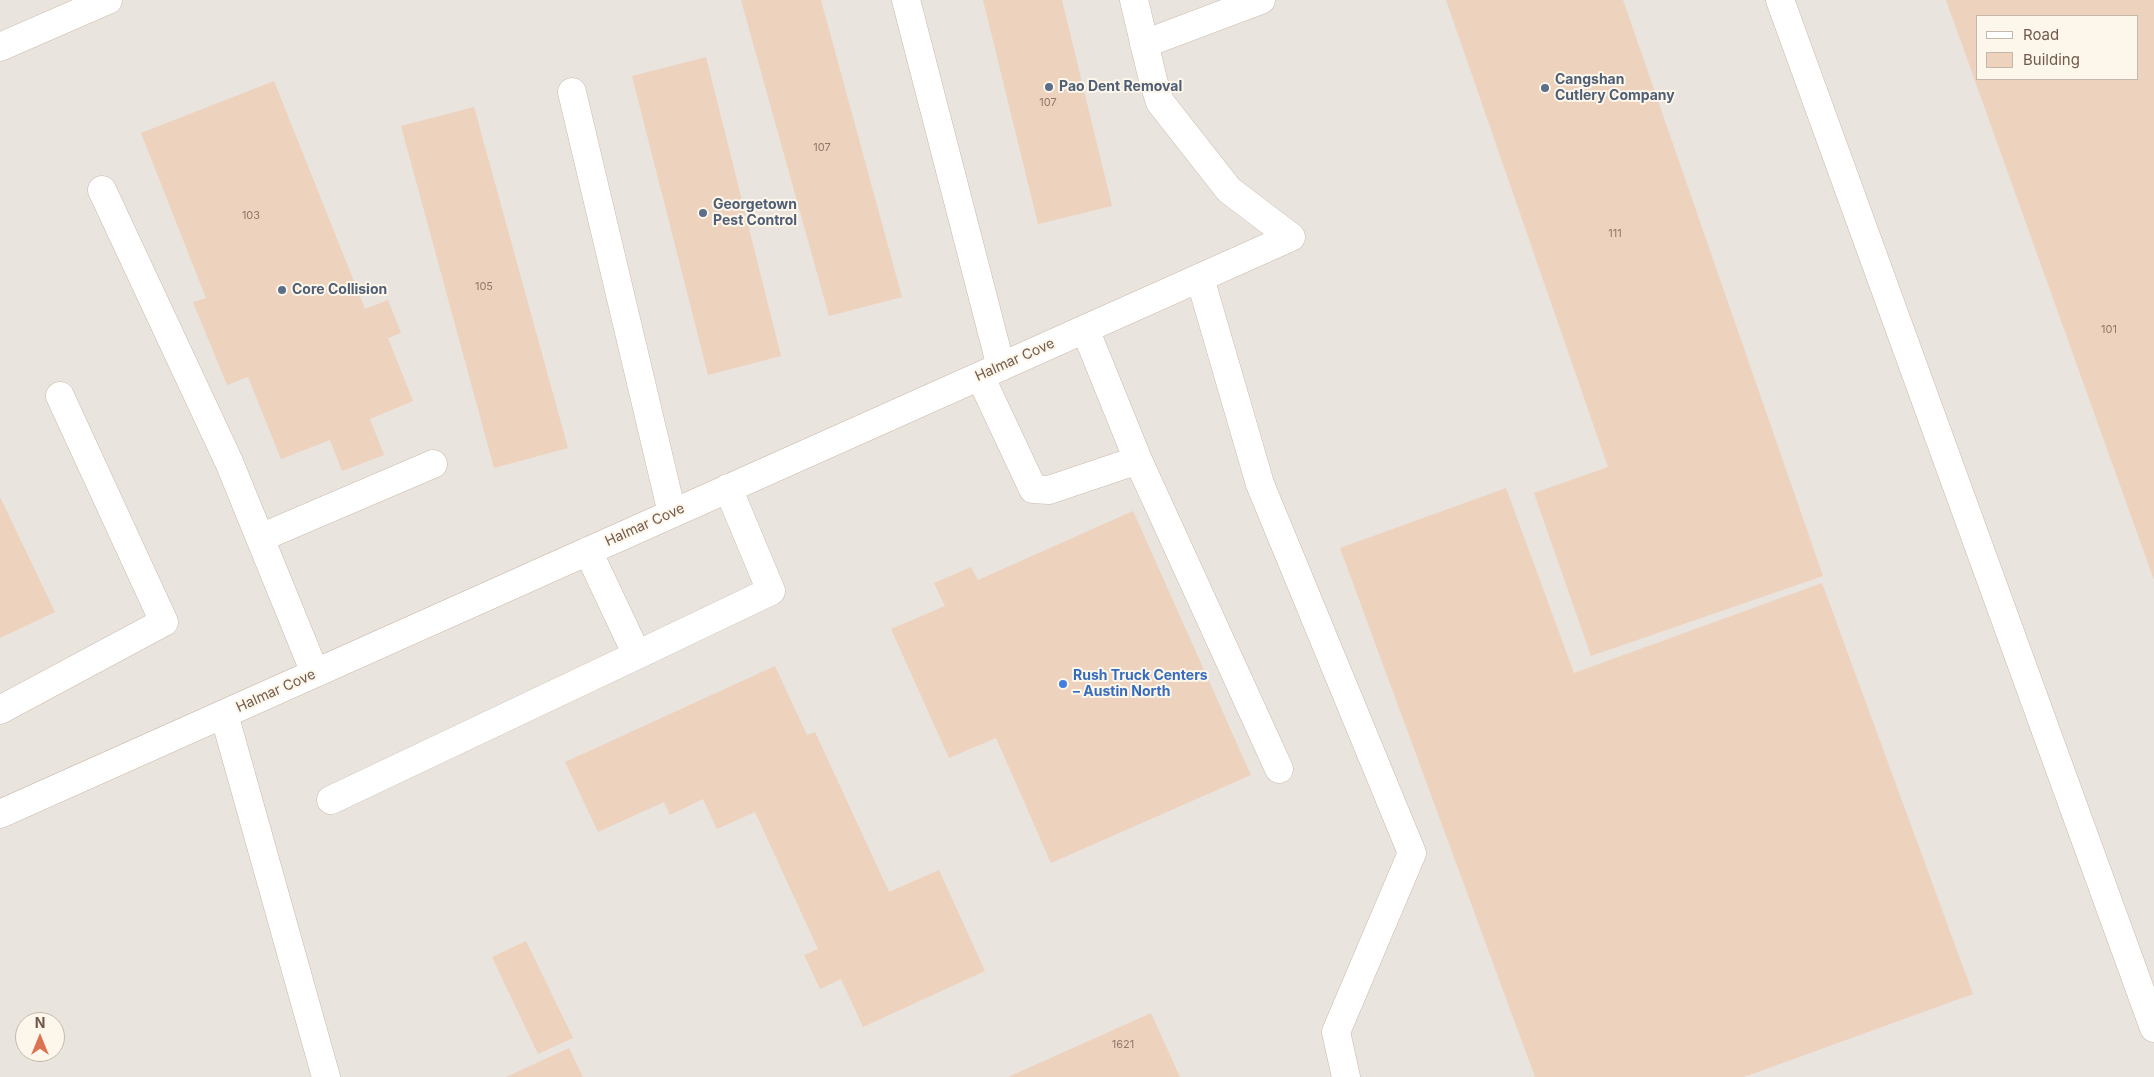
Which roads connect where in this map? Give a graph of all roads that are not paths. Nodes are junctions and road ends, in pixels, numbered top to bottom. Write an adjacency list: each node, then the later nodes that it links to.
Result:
1 (108, 0): 7 (street)
2 (906, 0): 12 (street)
3 (1134, 0): 6 (street)
4 (1260, 0): 6 (street)
5 (1780, 0): 27 (street)
6 (1144, 44): 10 (street, Halmar Cove)
7 (0, 47)
8 (572, 92): 17 (street)
9 (102, 190): 18 (street)
10 (1200, 278): 11 (street, Halmar Cove); 29 (street)
11 (1085, 329): 12 (street, Halmar Cove); 14 (street)
12 (991, 371): 14 (street); 16 (street, Halmar Cove)
13 (60, 396): 22 (street)
14 (1138, 460): 24 (street)
15 (433, 464): 18 (street)
16 (728, 488): 17 (street, Halmar Cove); 20 (street)
17 (672, 513): 19 (street, Halmar Cove)
18 (260, 538): 21 (street)
19 (588, 551): 20 (street); 21 (street, Halmar Cove)
20 (637, 655): 25 (street)
21 (314, 673): 23 (street, Halmar Cove)
22 (0, 710)
23 (224, 714): 26 (street, Halmar Cove); 28 (street)
24 (1279, 769)
25 (331, 800)
26 (0, 814)
27 (2154, 1028)
28 (326, 1077)
29 (1346, 1077)

